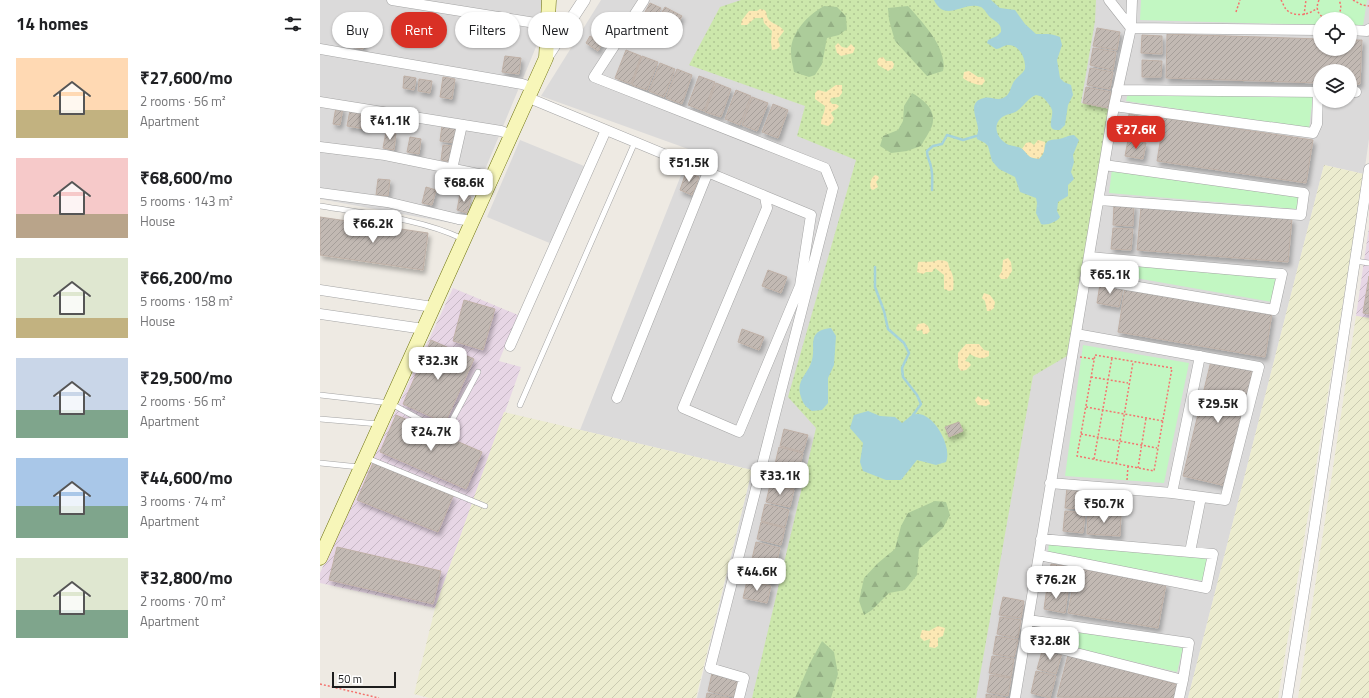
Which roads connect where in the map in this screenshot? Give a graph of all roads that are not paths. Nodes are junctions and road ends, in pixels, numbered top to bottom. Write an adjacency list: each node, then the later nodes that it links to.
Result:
1 (392, 0): 7 (street)
2 (549, 0): 8 (main road)
3 (584, 0): 16 (street)
4 (644, 0): 70 (street)
5 (1109, 0): 10 (street)
6 (1132, 0): 10 (street)
7 (431, 3): 9 (street)
8 (549, 12)
9 (528, 21)
10 (1131, 28): 12 (street); 17 (street)
11 (1369, 29): 13 (street)
12 (1313, 30)
13 (1357, 30)
14 (547, 48): 16 (main road)
15 (320, 49): 19 (street)
16 (546, 58): 19 (main road)
17 (1117, 90): 18 (street); 21 (street)
18 (1313, 92)
19 (531, 93): 24 (street); 25 (main road)
20 (320, 102): 23 (street)
21 (1114, 106): 22 (street); 28 (street)
22 (1318, 108)
23 (462, 125): 25 (street); 29 (street)
24 (606, 130): 26 (street); 48 (street)
25 (512, 135): 32 (main road)
26 (635, 142): 31 (street); 54 (lane)
27 (320, 147): 29 (street)
28 (1104, 165): 35 (street); 35 (street)
29 (452, 169): 32 (street)
30 (1369, 169): 40 (street)
31 (708, 172): 34 (street); 52 (street)
32 (492, 177): 37 (main road)
33 (320, 193): 37 (street)
34 (765, 196): 34 (street)
35 (1098, 200): 39 (street)
36 (320, 206): 38 (lane)
37 (473, 221): 38 (main road)
38 (464, 240): 44 (main road)
39 (1089, 257): 42 (street); 42 (street)
40 (1355, 261): 41 (lane); 73 (street)
41 (1369, 264)
42 (1085, 278): 47 (street)
43 (320, 290): 44 (street)
44 (434, 307): 46 (main road)
45 (320, 314): 46 (street)
46 (424, 329): 53 (main road)
47 (1076, 334): 49 (street); 59 (street)
48 (510, 346)
49 (1200, 356): 60 (street); 61 (street)
50 (478, 372): 53 (lane)
51 (320, 395): 53 (lane)
52 (617, 398)
53 (390, 403): 56 (main road)
54 (520, 405)
55 (320, 419): 56 (lane)
56 (381, 424): 57 (main road)
57 (363, 462): 58 (lane); 62 (lane); 66 (main road)
58 (320, 463)
59 (1050, 483): 60 (street); 63 (street)
60 (1172, 493): 61 (street)
61 (1201, 497): 64 (street)
62 (485, 506)
63 (1041, 539): 64 (street); 65 (street)
64 (1190, 552): 65 (street)
65 (1039, 555): 67 (street)
66 (320, 558)
67 (1028, 620): 68 (street); 69 (street)
68 (1025, 640): 69 (street); 71 (street)
69 (1183, 680): 72 (street)
70 (739, 698)
71 (1017, 698)
72 (1179, 698)
73 (1287, 698)

